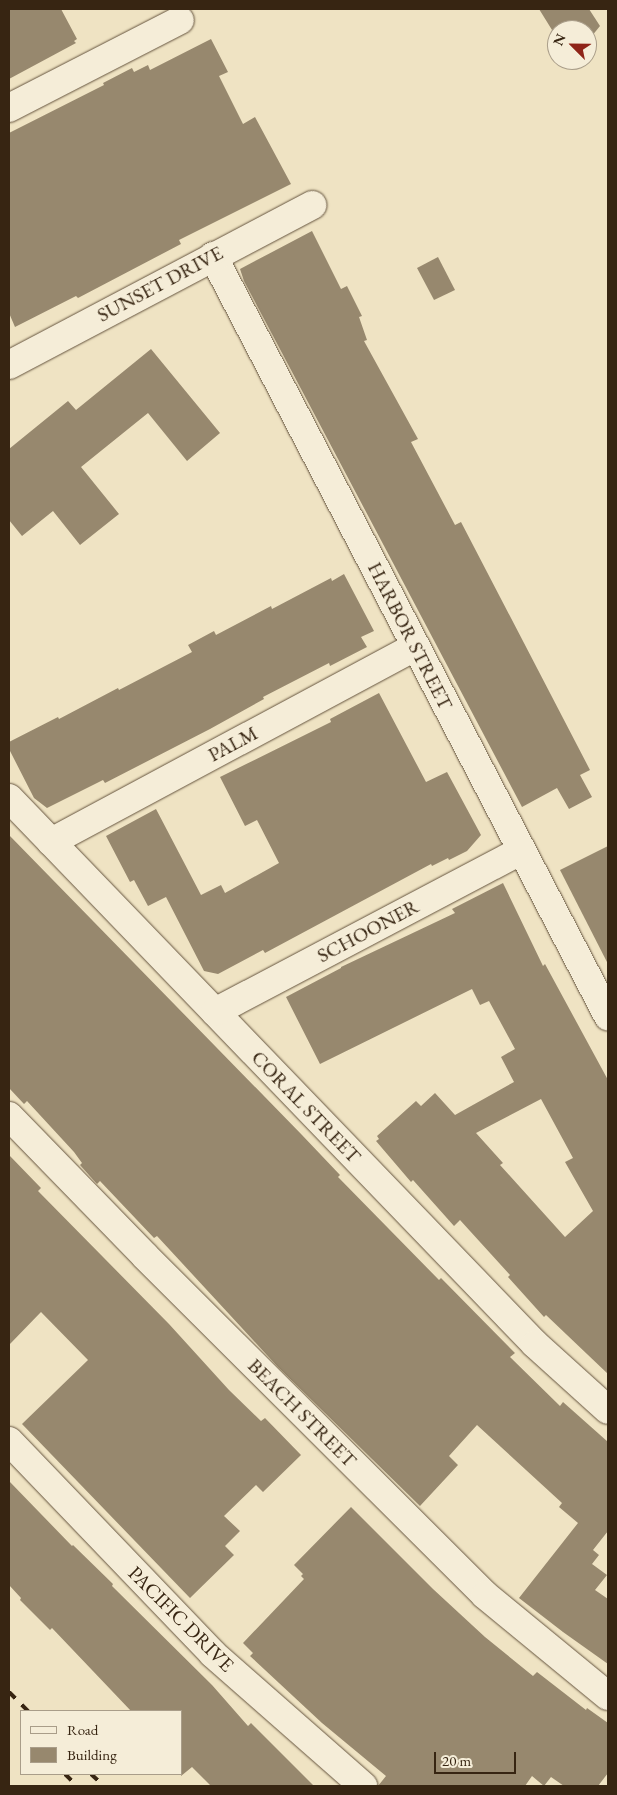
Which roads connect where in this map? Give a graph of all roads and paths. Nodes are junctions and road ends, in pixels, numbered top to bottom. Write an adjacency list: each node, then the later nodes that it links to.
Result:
1 (180, 20): 2 (street)
2 (9, 108)
3 (312, 205): 4 (street, SUNSET DRIVE)
4 (213, 256): 5 (street, SUNSET DRIVE); 6 (street, HARBOR STREET)
5 (9, 365)
6 (416, 646): 8 (street, PALM); 9 (street, HARBOR STREET)
7 (9, 798): 8 (street, CORAL STREET)
8 (50, 842): 10 (street, CORAL STREET)
9 (521, 851): 10 (street, SCHOONER); 11 (street, HARBOR STREET)
10 (215, 1012): 13 (street, CORAL STREET)
11 (608, 1016)
12 (9, 1116): 15 (street, BEACH STREET)
13 (608, 1410)
14 (9, 1442): 16 (street, PACIFIC DRIVE)
15 (608, 1696)
16 (363, 1786)

